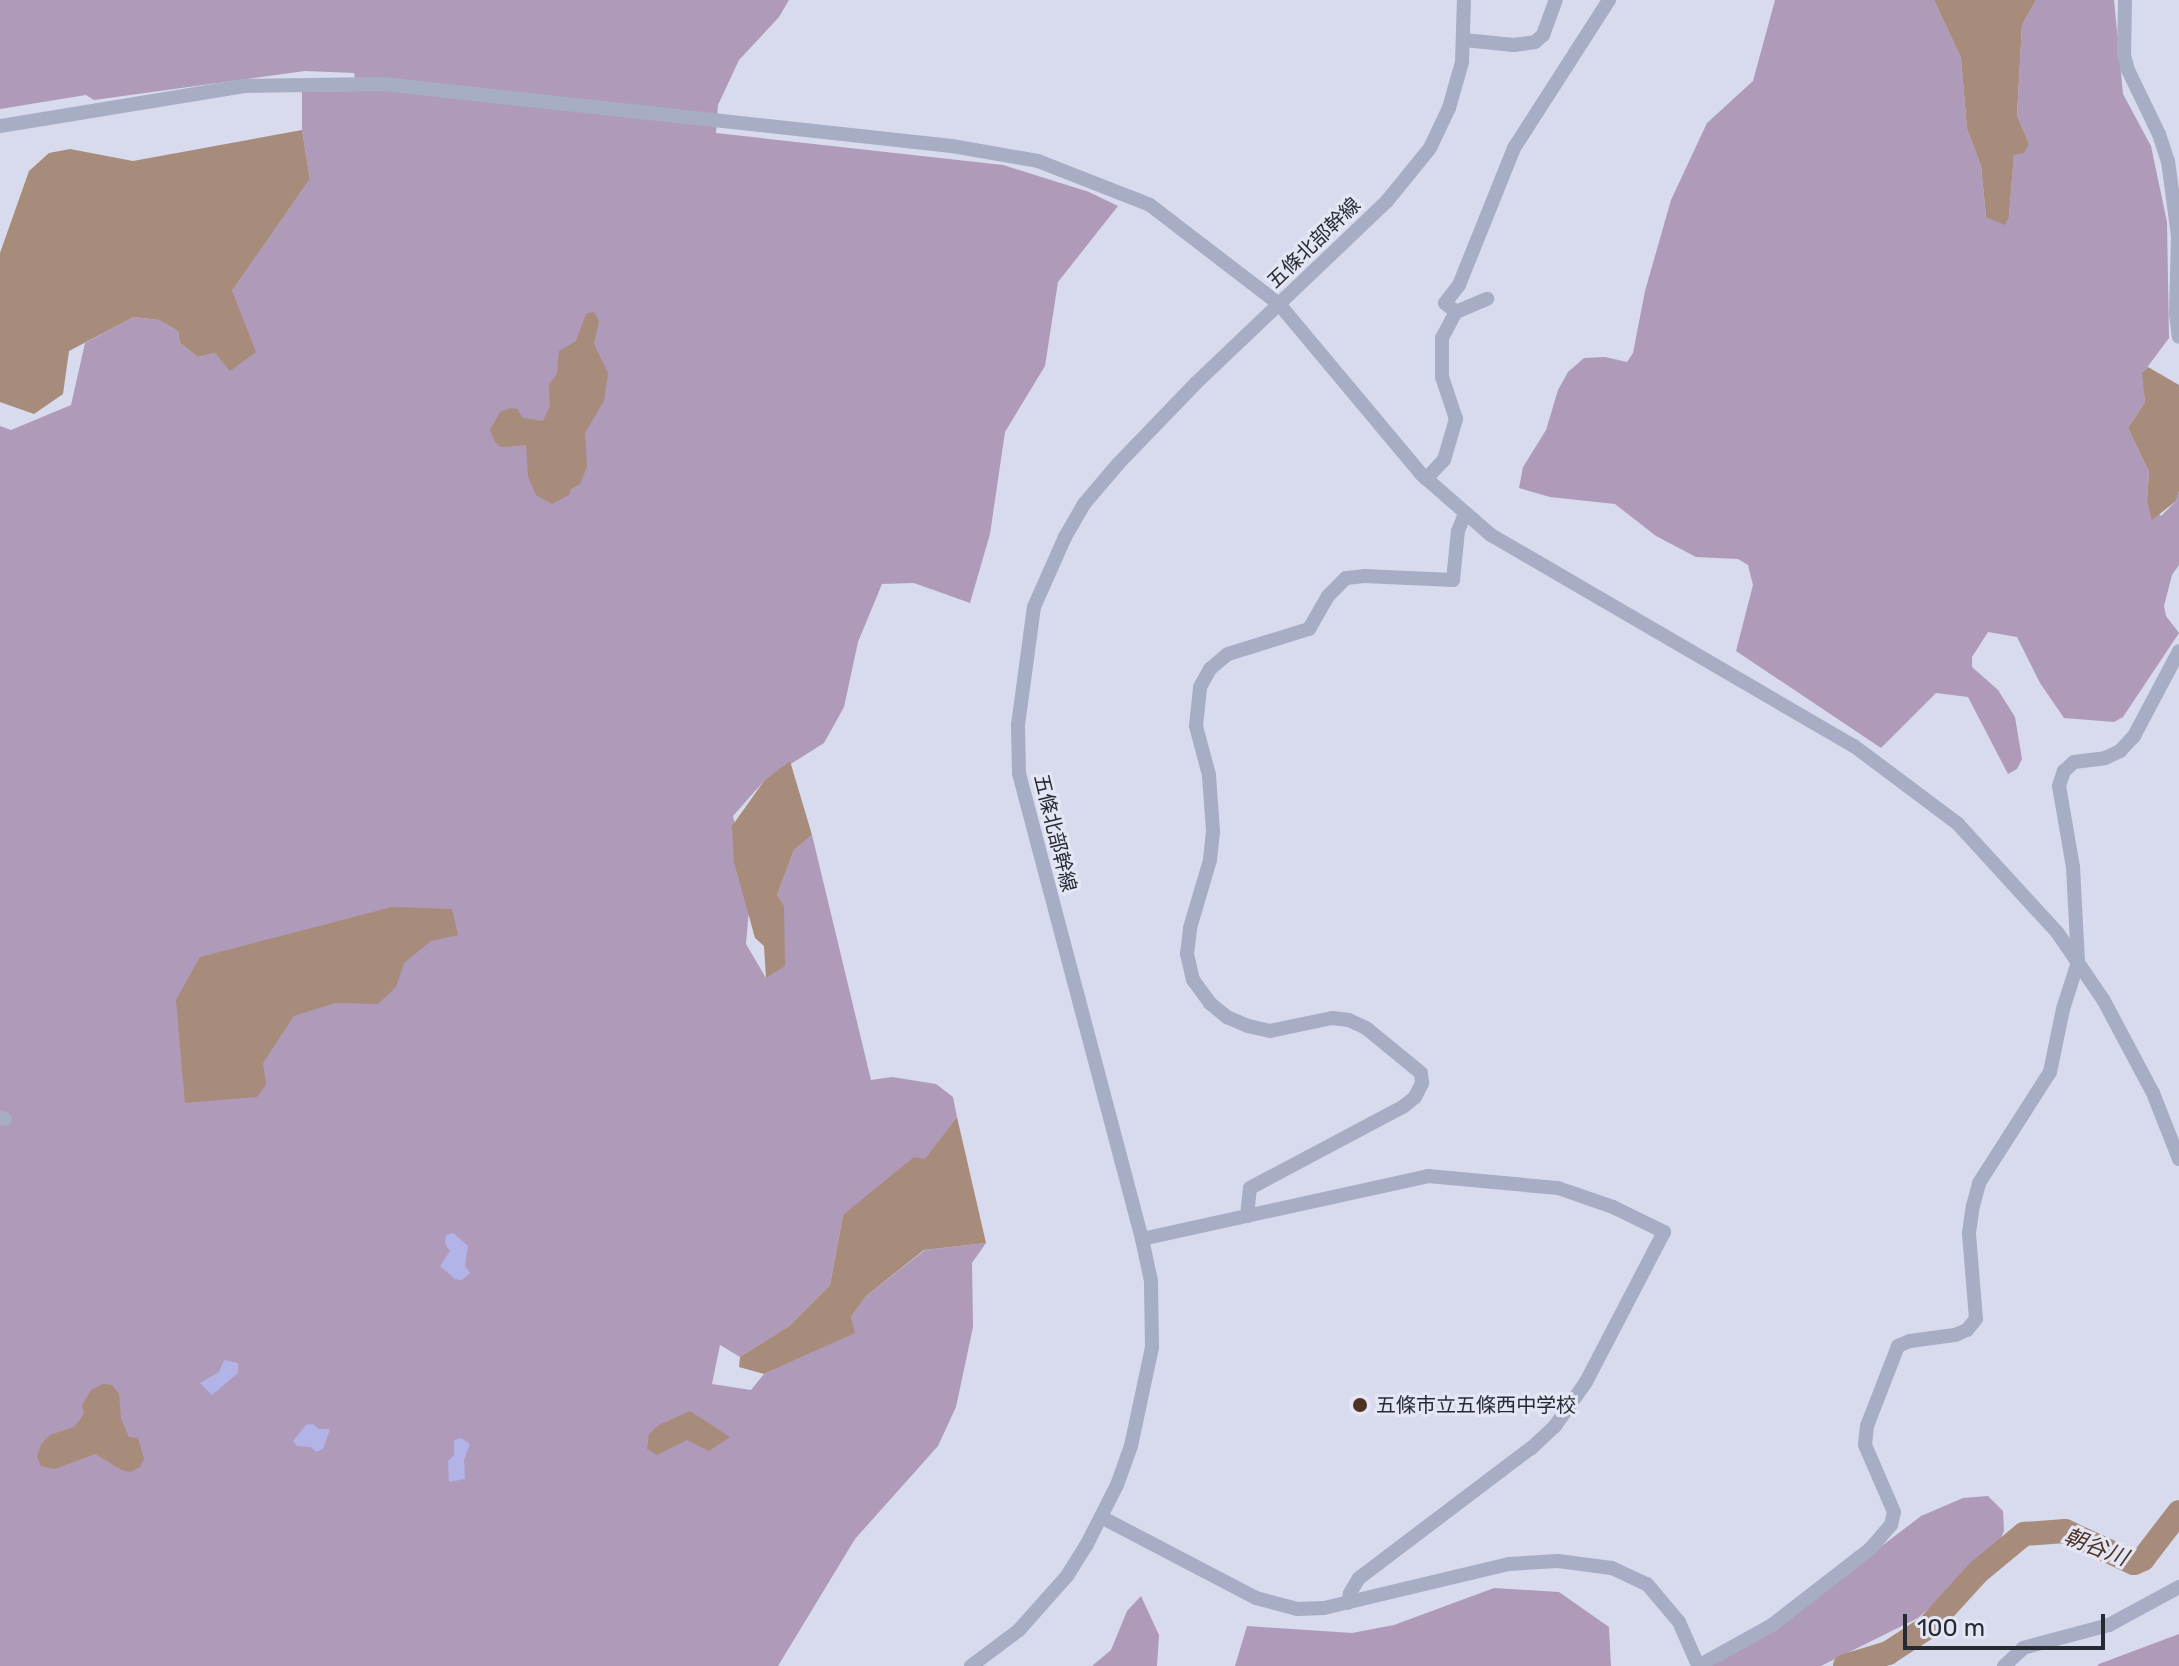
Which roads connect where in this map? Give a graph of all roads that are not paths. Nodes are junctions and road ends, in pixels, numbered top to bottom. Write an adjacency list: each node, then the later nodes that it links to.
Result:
1 (1464, 0): 5 (street, 五條北部幹線)
2 (1556, 0): 5 (street)
3 (1609, 0): 9 (street)
4 (2125, 0): 10 (street)
5 (1464, 40): 8 (street, 五條北部幹線)
6 (0, 126): 8 (street)
7 (1487, 299): 9 (street)
8 (1279, 304): 11 (street); 17 (street, 五條北部幹線)
9 (1450, 307): 11 (street)
10 (2179, 337)
11 (1426, 479): 12 (street)
12 (1465, 514): 14 (street); 16 (street)
13 (2179, 651): 14 (street)
14 (2078, 962): 15 (street); 22 (street)
15 (2179, 1159)
16 (1247, 1216): 17 (street); 20 (street)
17 (1142, 1239): 18 (street, 五條北部幹線)
18 (1101, 1517): 20 (street); 21 (street, 五條北部幹線)
19 (2179, 1587): 23 (street)
20 (1348, 1603): 22 (street)
21 (971, 1666)
22 (1698, 1666)
23 (2004, 1666)

